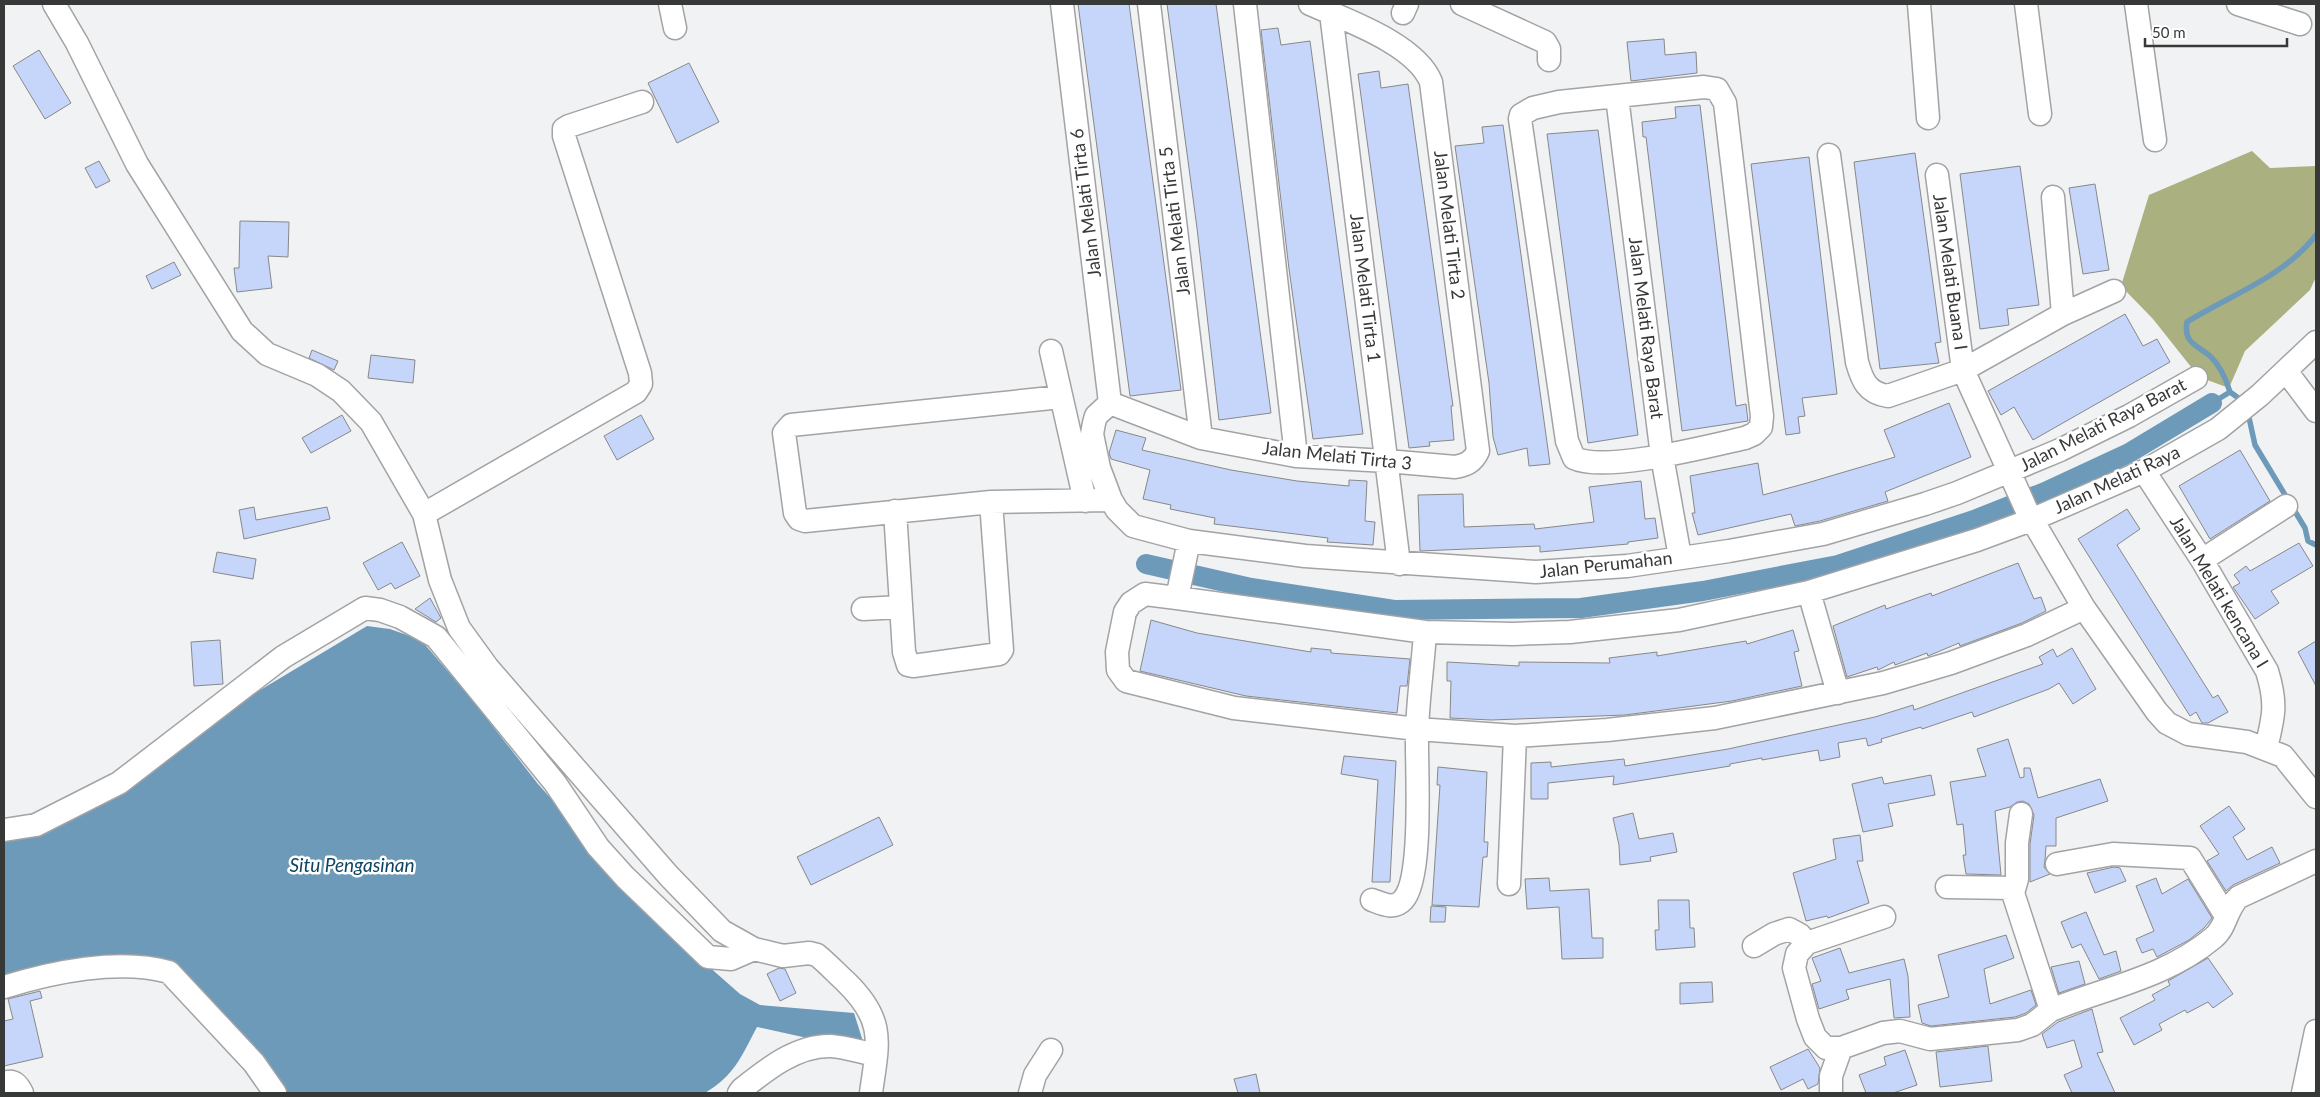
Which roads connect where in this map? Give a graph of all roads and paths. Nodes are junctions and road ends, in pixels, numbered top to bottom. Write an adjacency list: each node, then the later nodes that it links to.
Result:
1 (54, 4): 46 (street)
2 (670, 4): 14 (street)
3 (1062, 4): 32 (street, Jalan Melati Tirta 6)
4 (1149, 4): 34 (street, Jalan Melati Tirta 5)
5 (1245, 4): 35 (street)
6 (1310, 4): 12 (street, Jalan Melati Tirta 2)
7 (1462, 4): 15 (street)
8 (1920, 4): 19 (street)
9 (2026, 4): 18 (street)
10 (2136, 4): 20 (street)
11 (2238, 4): 13 (street)
12 (1331, 13): 37 (street, Jalan Melati Tirta 1); 38 (street, Jalan Melati Tirta 2)
13 (2300, 24)
14 (675, 28)
15 (1549, 60)
16 (1617, 97): 36 (street, Jalan Melati Raya Barat); 36 (street); 36 (street)
17 (642, 102): 46 (street)
18 (2040, 114)
19 (1928, 118)
20 (2156, 140)
21 (1829, 155): 28 (street)
22 (1937, 175): 28 (street, Jalan Melati Buana I)
23 (2053, 197): 25 (street)
24 (2114, 291): 25 (street)
25 (2063, 314): 28 (street)
26 (2316, 342): 29 (street, Jalan Melati Raya)
27 (1051, 351): 31 (street)
28 (1963, 370): 40 (street, Jalan Melati Buana I)
29 (2286, 371): 33 (street); 39 (street, Jalan Melati Raya)
30 (2196, 378): 40 (street, Jalan Melati Raya Barat)
31 (1061, 397): 42 (street); 45 (street)
32 (1110, 403): 34 (street, Jalan Melati Tirta 3); 41 (street)
33 (2316, 411)
34 (1202, 438): 35 (street, Jalan Melati Tirta 3)
35 (1296, 456): 37 (street, Jalan Melati Tirta 3)
36 (1662, 456): 49 (street, Jalan Melati Raya Barat)
37 (1387, 461): 38 (street, Jalan Melati Tirta 3); 51 (street, Jalan Melati Tirta 1)
38 (1422, 465)
39 (2144, 471): 47 (street, Jalan Melati Raya); 50 (street, Jalan Melati kencana I)
40 (2011, 474): 47 (street, Jalan Melati Buana I); 49 (street, Jalan Perumahan)
41 (1111, 500): 42 (street); 48 (street, Jalan Perumahan)
42 (1084, 501): 43 (street)
43 (991, 502): 45 (street); 54 (street)
44 (2286, 506): 50 (street)
45 (895, 512): 54 (street)
46 (424, 514): 75 (street)
47 (2029, 516): 52 (street); 55 (street, Jalan Melati Buana I)
48 (1188, 546): 51 (street, Jalan Perumahan); 53 (street)
49 (1680, 557): 51 (street, Jalan Perumahan)
50 (2202, 560): 61 (street, Jalan Melati kencana I)
51 (1399, 564)
52 (1809, 592): 57 (street); 58 (street)
53 (1178, 594): 57 (street); 59 (street)
54 (901, 606): 56 (street)
55 (2084, 608): 58 (street); 61 (street, Jalan Melati Buana I)
56 (863, 609)
57 (1425, 632): 59 (street)
58 (1838, 693): 60 (street)
59 (1417, 729): 60 (street); 70 (street)
60 (1515, 736): 67 (street)
61 (2266, 748): 62 (street, Jalan Melati Buana I)
62 (2316, 797)
63 (2021, 814): 69 (street)
64 (4, 830): 75 (street)
65 (2316, 860): 71 (street)
66 (2057, 864): 71 (street)
67 (1509, 884)
68 (1947, 887): 69 (street)
69 (2013, 888): 77 (street)
70 (1372, 900)
71 (2226, 916): 77 (street)
72 (1884, 917): 73 (street)
73 (1807, 943): 74 (street); 79 (street)
74 (1754, 946)
75 (754, 949): 81 (street)
76 (4, 988): 84 (street)
77 (2051, 1010): 79 (street)
78 (2316, 1031): 89 (street)
79 (1841, 1048): 88 (street)
80 (1051, 1050): 87 (street)
81 (876, 1055): 85 (street); 86 (street)
82 (4, 1083): 83 (street)
83 (22, 1093)
84 (275, 1093)
85 (739, 1093)
86 (871, 1093)
87 (1030, 1093)
88 (1831, 1093)
89 (2303, 1093)

